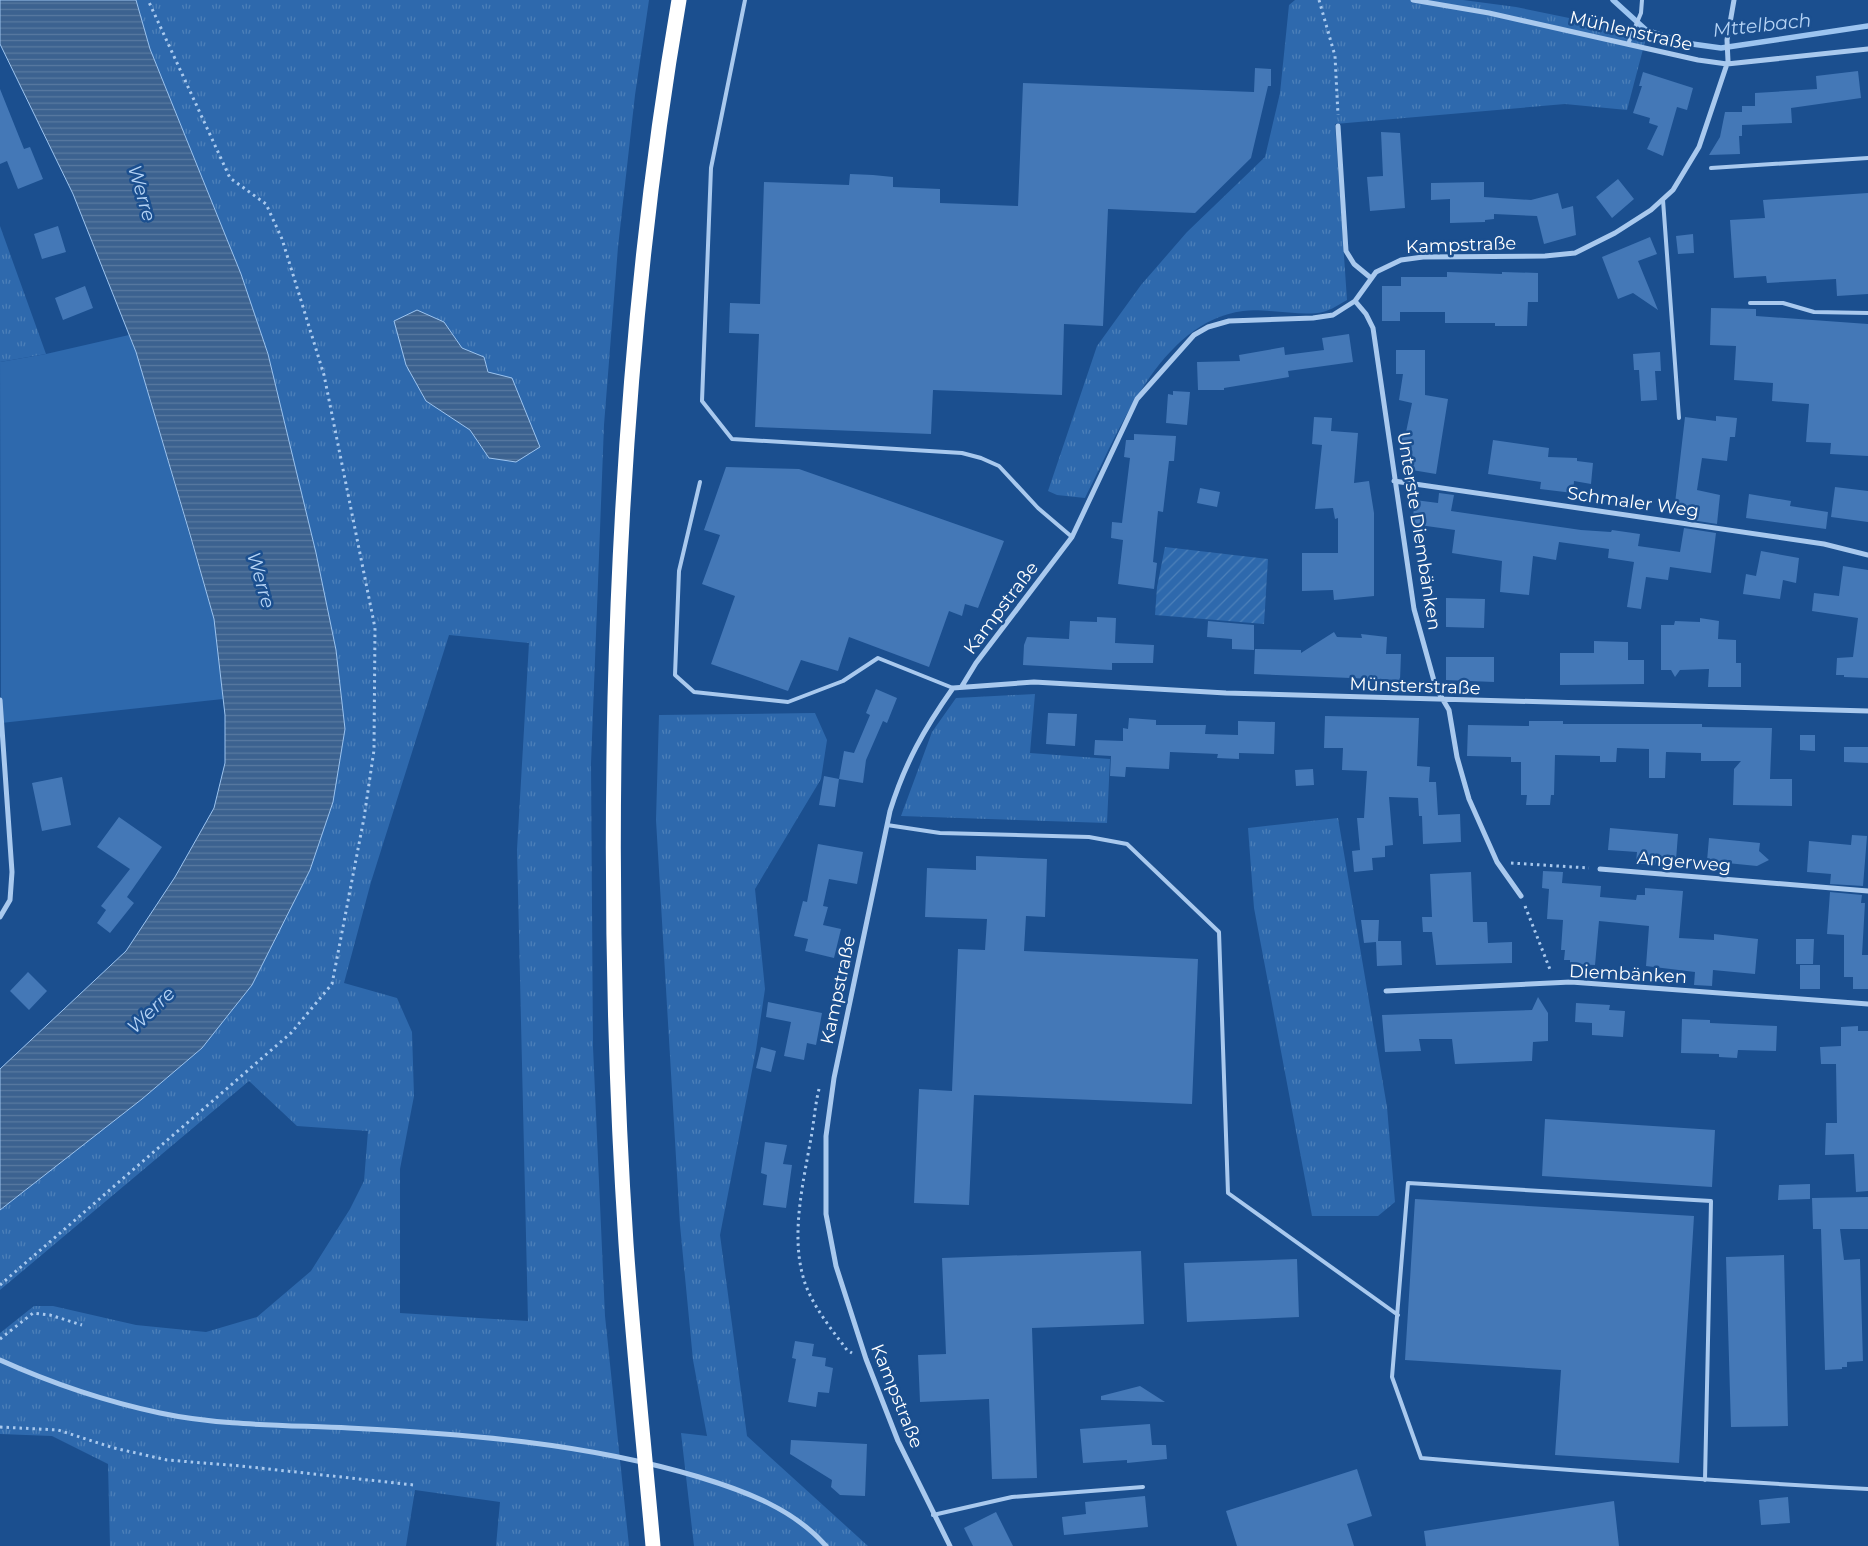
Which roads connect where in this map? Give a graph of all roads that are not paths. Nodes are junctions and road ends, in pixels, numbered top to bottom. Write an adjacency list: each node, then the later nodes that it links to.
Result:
1 (679, 0): 40 (highway)
2 (745, 0): 20 (lane)
3 (1413, 0): 6 (street, Mühlenstraße)
4 (1642, 0): 6 (lane)
5 (1734, 0): 8 (street)
6 (1628, 44): 8 (street, Mühlenstraße)
7 (1868, 49): 8 (street, Mühlenstraße)
8 (1727, 62): 12 (street, Kampstraße)
9 (1338, 126): 13 (street)
10 (1868, 158): 11 (lane)
11 (1711, 168)
12 (1663, 200): 13 (street, Kampstraße); 17 (lane)
13 (1371, 278): 14 (street, Kampstraße)
14 (1355, 301): 18 (street, Unterste Diembänken); 20 (street, Kampstraße)
15 (1750, 302): 16 (lane)
16 (1868, 313)
17 (1679, 418)
18 (1394, 480): 21 (street, Schmaler Weg); 25 (street, Unterste Diembänken)
19 (700, 482): 23 (lane)
20 (1072, 536): 22 (street, Kampstraße)
21 (1868, 555)
22 (962, 686): 23 (street); 25 (street, Münsterstraße)
23 (953, 688): 27 (street, Kampstraße)
24 (0, 700): 31 (street)
25 (1444, 700): 26 (street, Münsterstraße); 30 (street, Unterste Diembänken)
26 (1868, 711)
27 (887, 825): 34 (lane); 39 (street, Kampstraße)
28 (1600, 869): 29 (street, Angerweg)
29 (1868, 891)
30 (1521, 896)
31 (0, 917)
32 (1386, 991): 33 (street, Diembänken)
33 (1868, 1004)
34 (1398, 1315): 36 (lane); 36 (lane)
35 (0, 1360): 41 (street)
36 (1705, 1480): 38 (lane)
37 (1143, 1487): 39 (lane)
38 (1868, 1489)
39 (933, 1515): 42 (street, Kampstraße)
40 (653, 1546)
41 (826, 1546)
42 (950, 1546)

